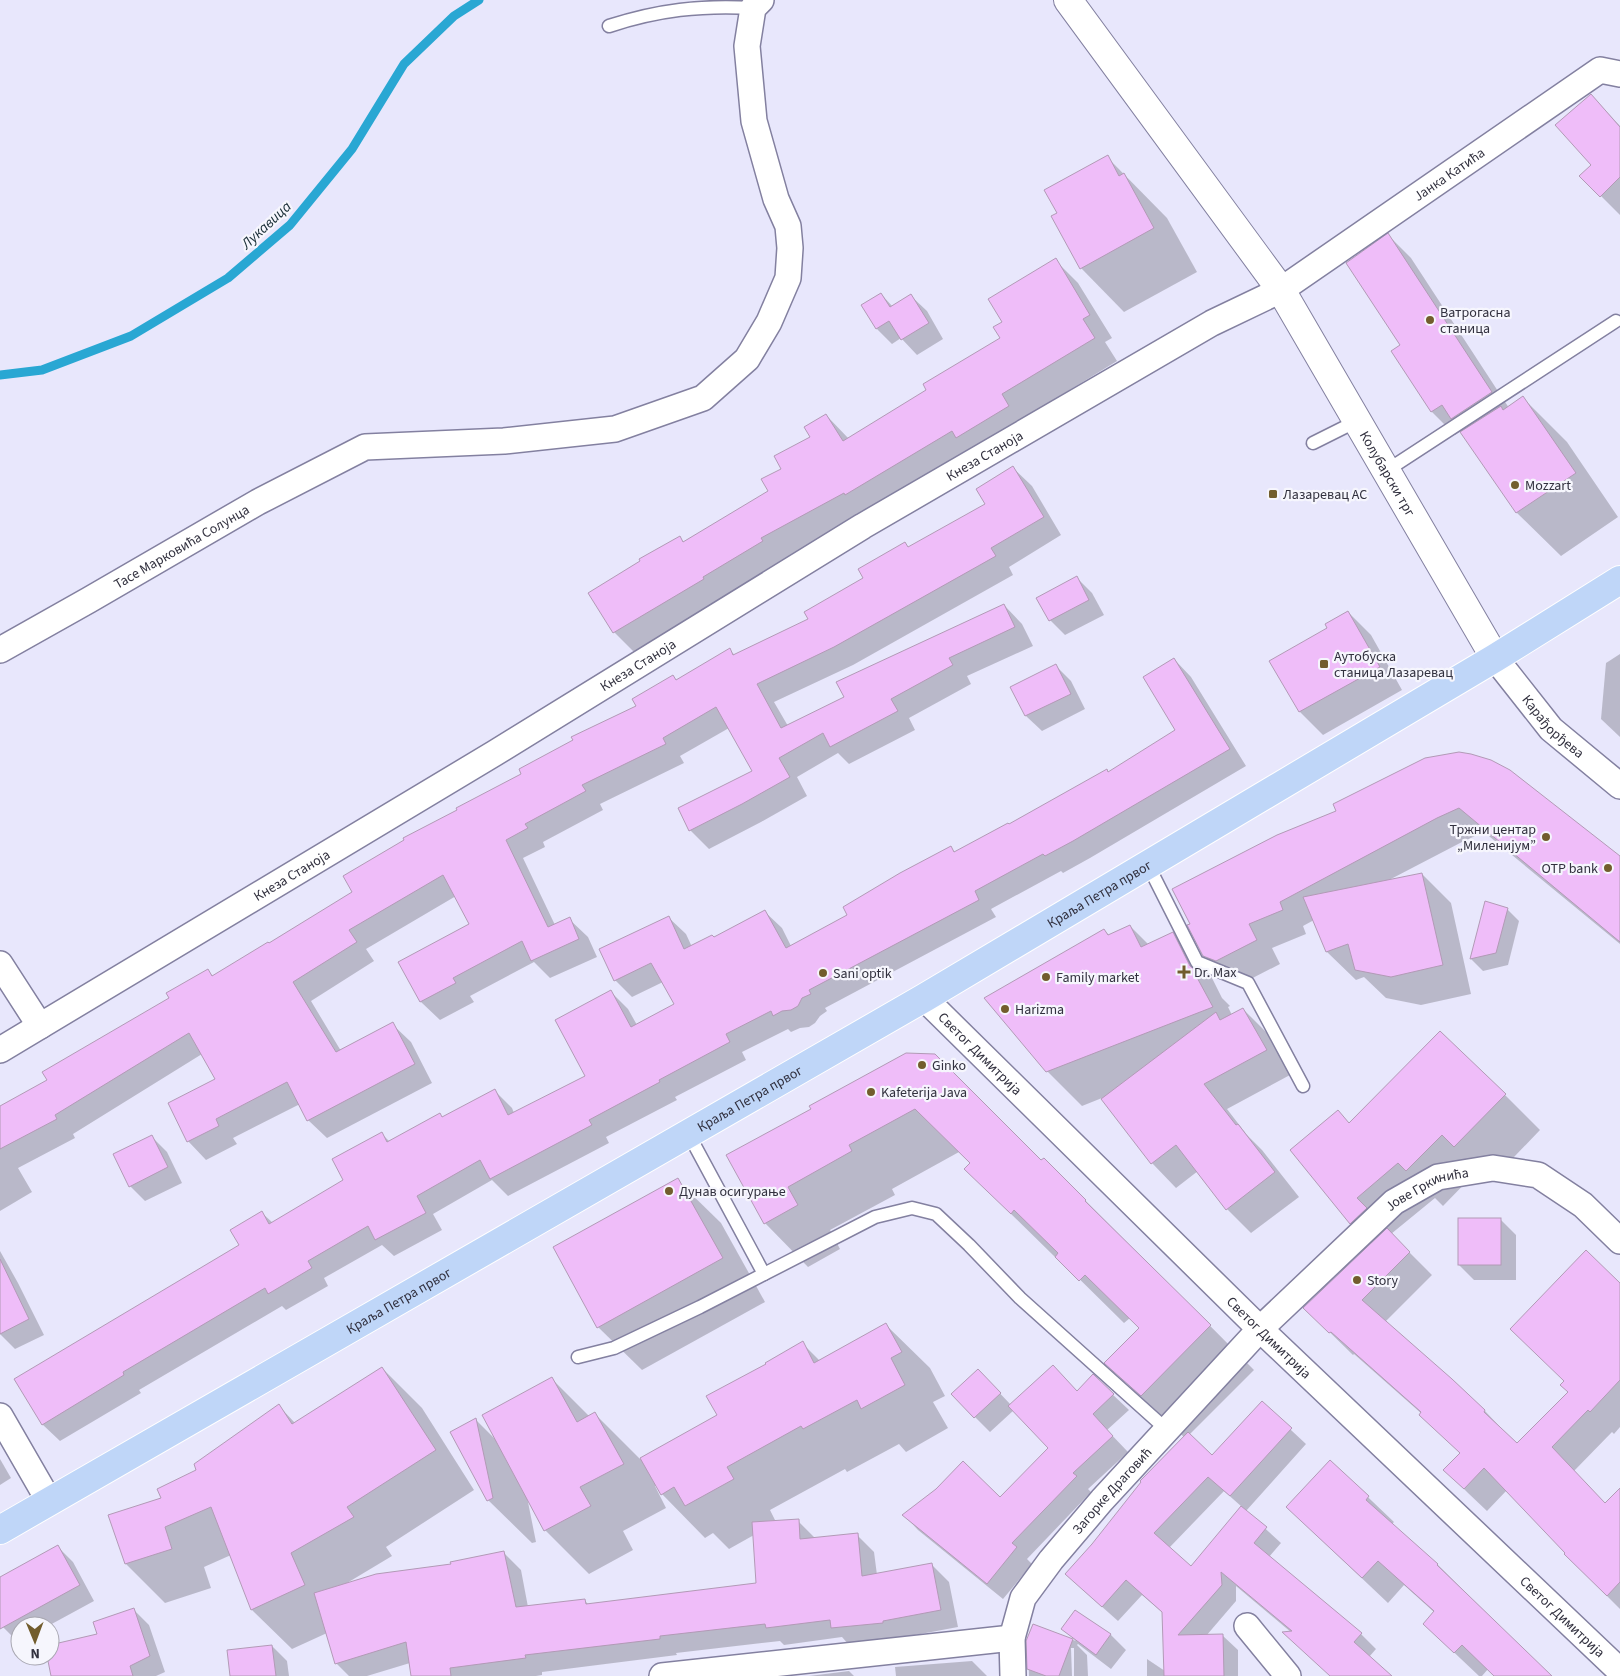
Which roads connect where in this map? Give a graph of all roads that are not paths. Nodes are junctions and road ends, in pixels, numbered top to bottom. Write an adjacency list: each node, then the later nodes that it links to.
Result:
1 (1068, 0): 5 (street, Колубарски трг)
2 (757, 4): 3 (lane); 11 (street, Тасе Марковића Солунца)
3 (609, 26)
4 (1620, 74): 5 (street, Јанка Катића)
5 (1281, 290): 7 (street, Колубарски трг); 17 (street, Кнеза Станоја)
6 (1616, 321): 9 (lane)
7 (1357, 421): 8 (lane); 9 (street, Колубарски трг)
8 (1314, 443)
9 (1386, 471): 12 (street, Колубарски трг)
10 (1620, 580): 12 (main road, Краља Петра првог)
11 (0, 650)
12 (1495, 658): 13 (street, Карађорђева); 14 (main road, Краља Петра првог)
13 (1620, 786)
14 (1148, 865): 16 (main road, Краља Петра првог); 19 (lane)
15 (0, 964): 17 (street)
16 (924, 998): 20 (main road, Краља Петра првог); 23 (street, Светог Димитрија)
17 (40, 1026): 18 (street, Кнеза Станоја)
18 (0, 1050)
19 (1303, 1086)
20 (688, 1133): 22 (lane); 27 (main road, Краља Петра првог)
21 (1620, 1241): 23 (street, Јове Гркинића)
22 (764, 1274): 24 (lane); 26 (lane)
23 (1260, 1329): 26 (street, Загорке Драговић); 31 (street, Светог Димитрија)
24 (578, 1357)
25 (0, 1416): 27 (street)
26 (1166, 1430): 30 (street, Загорке Драговић)
27 (49, 1501): 28 (main road, Краља Петра првог)
28 (0, 1530)
29 (1247, 1626): 34 (street)
30 (1012, 1638): 32 (street); 33 (street, Загорке Драговић)
31 (1620, 1671)
32 (662, 1676)
33 (1013, 1676)
34 (1288, 1676)

